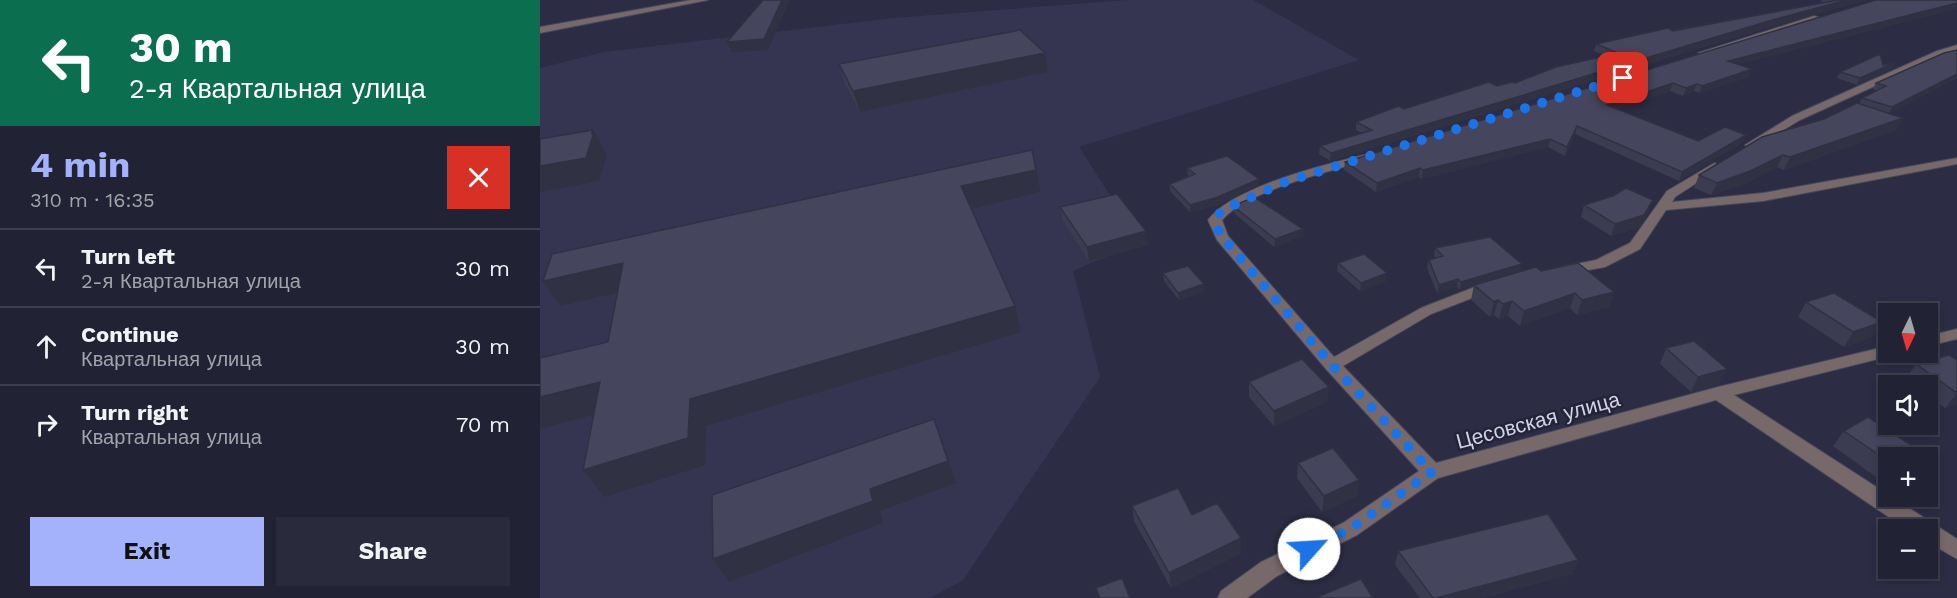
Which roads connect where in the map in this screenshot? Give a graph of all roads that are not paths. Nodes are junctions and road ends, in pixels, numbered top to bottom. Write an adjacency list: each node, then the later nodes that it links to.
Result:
1 (704, 0): 3 (street)
2 (1826, 16): 5 (street)
3 (540, 30)
4 (1957, 48): 8 (street)
5 (1692, 56)
6 (1377, 154): 14 (street)
7 (1957, 160): 8 (street)
8 (1660, 207): 9 (street)
9 (1555, 270)
10 (1509, 281): 14 (street)
11 (1957, 334): 12 (street)
12 (1938, 339)
13 (1878, 353): 15 (street, Цесовская улица)
14 (1332, 365): 16 (street)
15 (1718, 393): 16 (street, Цесовская улица); 17 (street)
16 (1432, 472): 20 (street, Цесовская улица)
17 (1910, 519)
18 (1938, 537): 19 (street)
19 (1957, 550)
20 (1229, 598)

